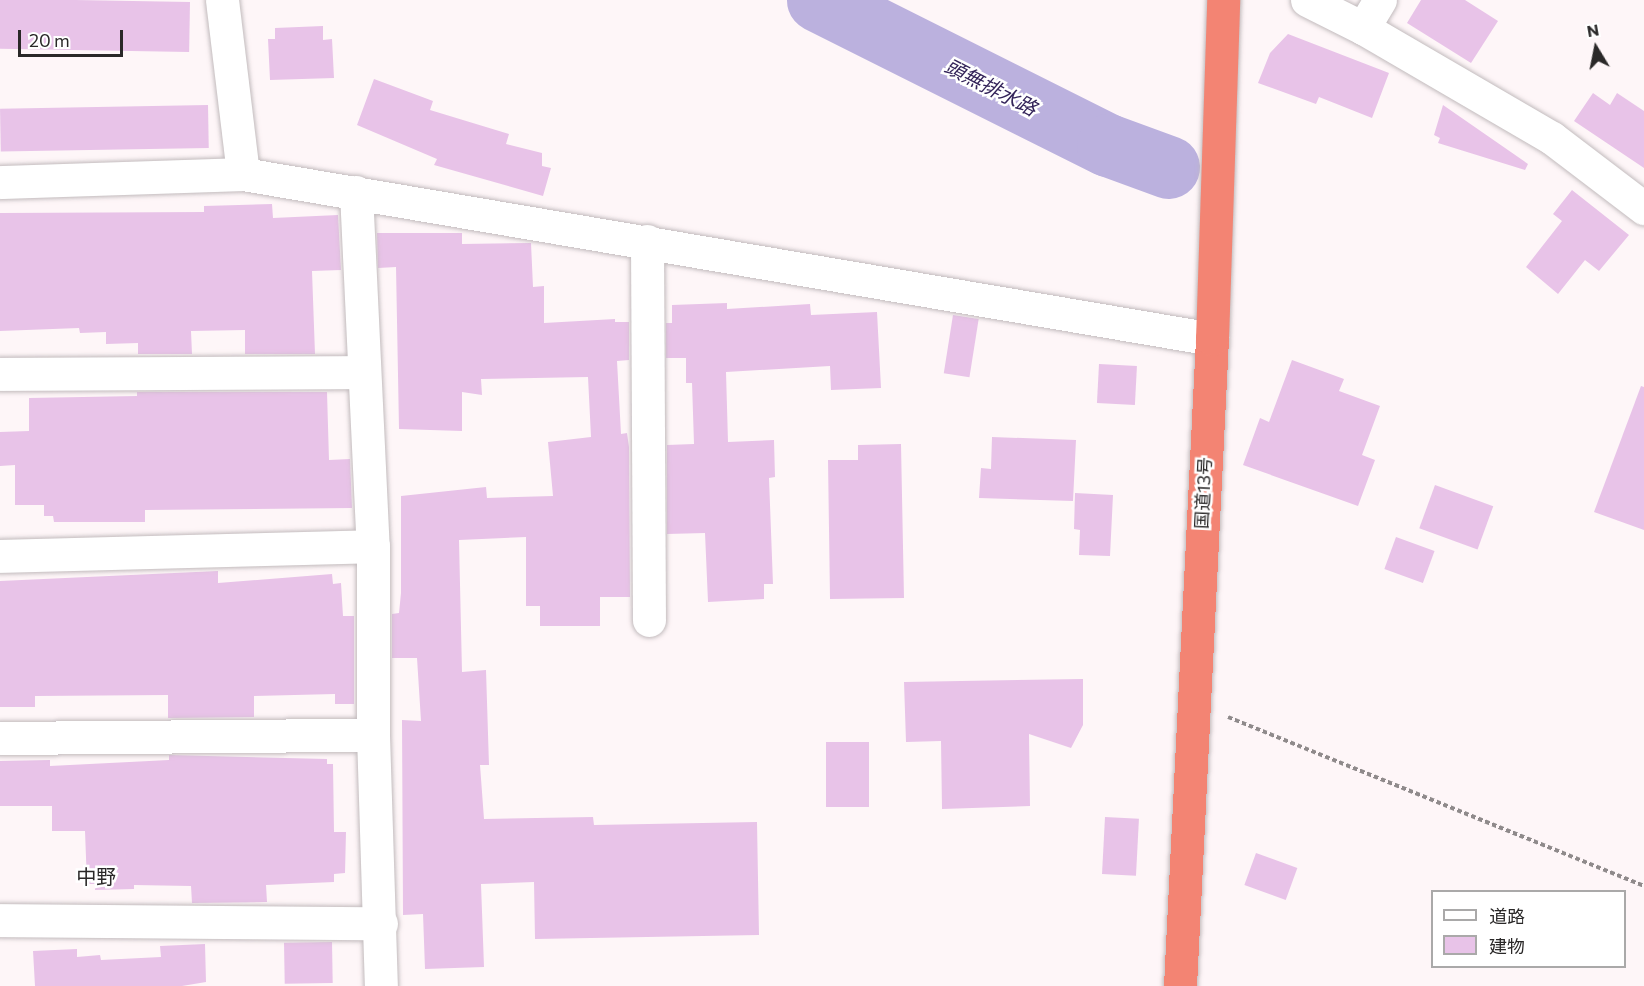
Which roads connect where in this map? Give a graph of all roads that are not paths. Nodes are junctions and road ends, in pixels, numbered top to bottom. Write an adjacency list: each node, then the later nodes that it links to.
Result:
1 (222, 0): 6 (street)
2 (1223, 0): 11 (highway, 国道13号)
3 (1307, 0): 5 (street)
4 (1380, 0): 5 (street)
5 (1363, 28): 9 (street)
6 (243, 174): 7 (street); 8 (street)
7 (0, 182)
8 (356, 192): 10 (street); 12 (street)
9 (1644, 208)
10 (647, 241): 11 (street); 16 (street)
11 (1212, 339): 22 (highway, 国道13号)
12 (364, 372): 13 (street); 14 (street)
13 (0, 374)
14 (373, 546): 15 (street); 17 (street)
15 (0, 556)
16 (650, 620)
17 (373, 735): 18 (street); 20 (street)
18 (0, 738)
19 (0, 920): 20 (street)
20 (381, 923): 21 (street)
21 (381, 986)
22 (1180, 986)

